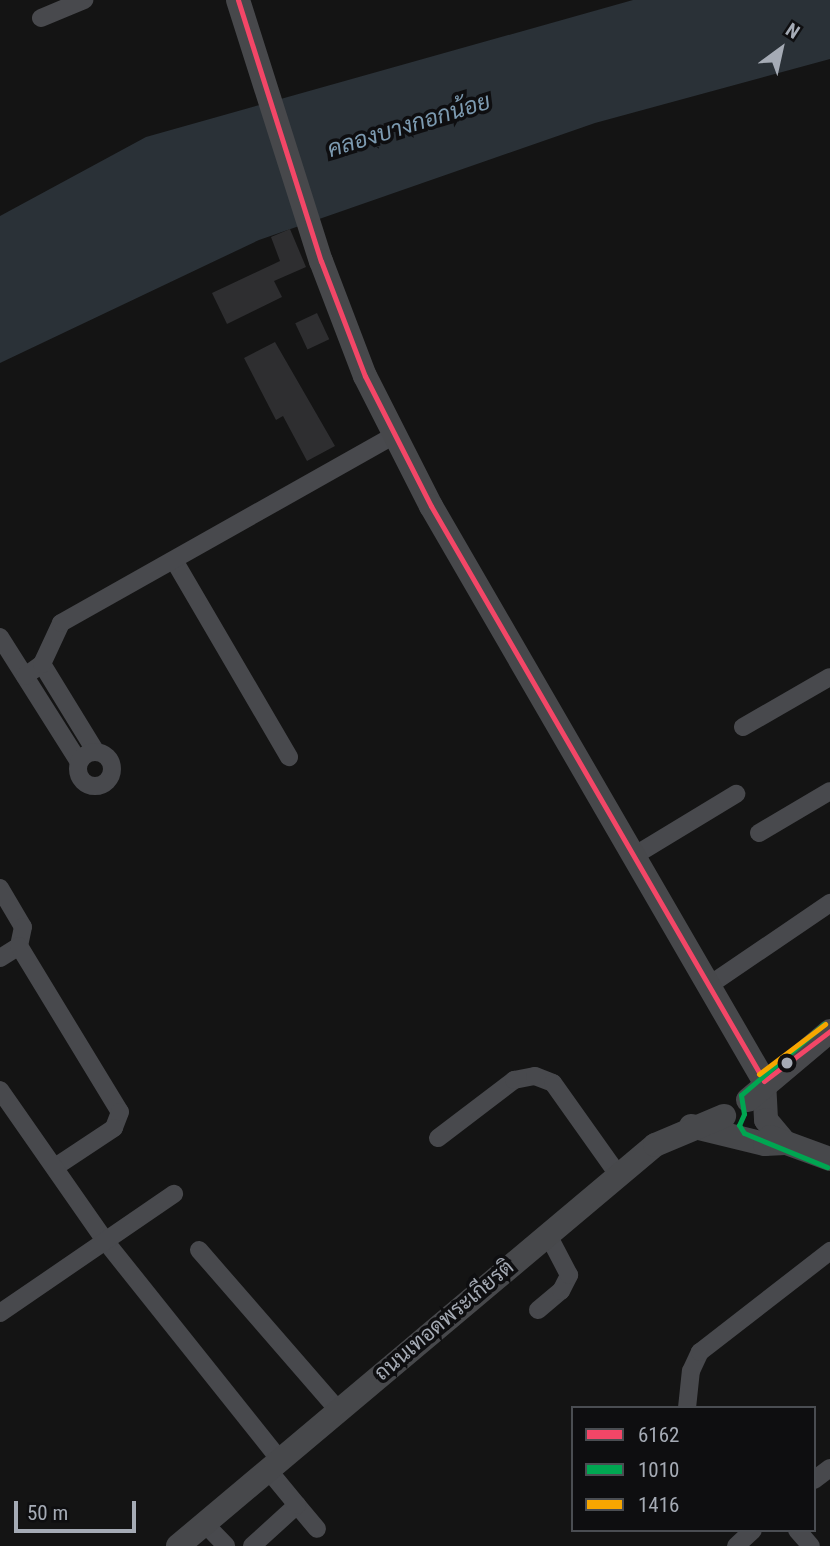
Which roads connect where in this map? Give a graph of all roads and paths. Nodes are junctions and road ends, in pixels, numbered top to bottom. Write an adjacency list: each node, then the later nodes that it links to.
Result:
1 (84, 0): 3 (street)
2 (238, 0): 4 (street)
3 (41, 18)
4 (395, 435): 5 (street); 17 (street)
5 (174, 562): 7 (street); 12 (street)
6 (0, 636): 8 (street)
7 (42, 664): 8 (street); 11 (street)
8 (25, 676): 13 (street)
9 (830, 677): 10 (street)
10 (743, 726)
11 (96, 752): 13 (street); 13 (street)
12 (289, 757)
13 (79, 762)
14 (830, 790): 16 (street)
15 (736, 794): 17 (street)
16 (759, 833)
17 (632, 857): 22 (street)
18 (0, 888): 20 (street)
19 (830, 903): 22 (street)
20 (19, 946): 21 (street); 31 (street)
21 (0, 958)
22 (708, 986): 24 (street)
23 (830, 1031): 24 (street)
24 (764, 1081): 26 (street, ถนนเทอดพระเกียรติ); 29 (street)
25 (0, 1090): 31 (street)
26 (736, 1121): 27 (street, ถนนเทอดพระเกียรติ); 29 (street)
27 (691, 1126): 29 (street); 32 (street, ถนนเทอดพระเกียรติ)
28 (438, 1138): 32 (street)
29 (785, 1143): 30 (street)
30 (830, 1159)
31 (55, 1167): 35 (street)
32 (620, 1176): 34 (street, ถนนเทอดพระเกียรติ)
33 (174, 1194): 35 (street)
34 (547, 1233): 39 (street); 41 (street, ถนนเทอดพระเกียรติ)
35 (106, 1242): 38 (street); 42 (street)
36 (199, 1250): 41 (street)
37 (830, 1251): 40 (street)
38 (3, 1306)
39 (538, 1310)
40 (687, 1406)
41 (339, 1411): 42 (street, ถนนเทอดพระเกียรติ)
42 (275, 1466): 43 (street); 44 (street, ถนนเทอดพระเกียรติ)
43 (297, 1505): 45 (street); 50 (street)
44 (206, 1525): 48 (street, ถนนเทอดพระเกียรติ); 49 (street)
45 (317, 1529)
46 (751, 1532): 51 (street)
47 (799, 1532): 52 (street)
48 (178, 1546)
49 (226, 1546)
50 (251, 1546)
51 (736, 1546)
52 (811, 1546)

